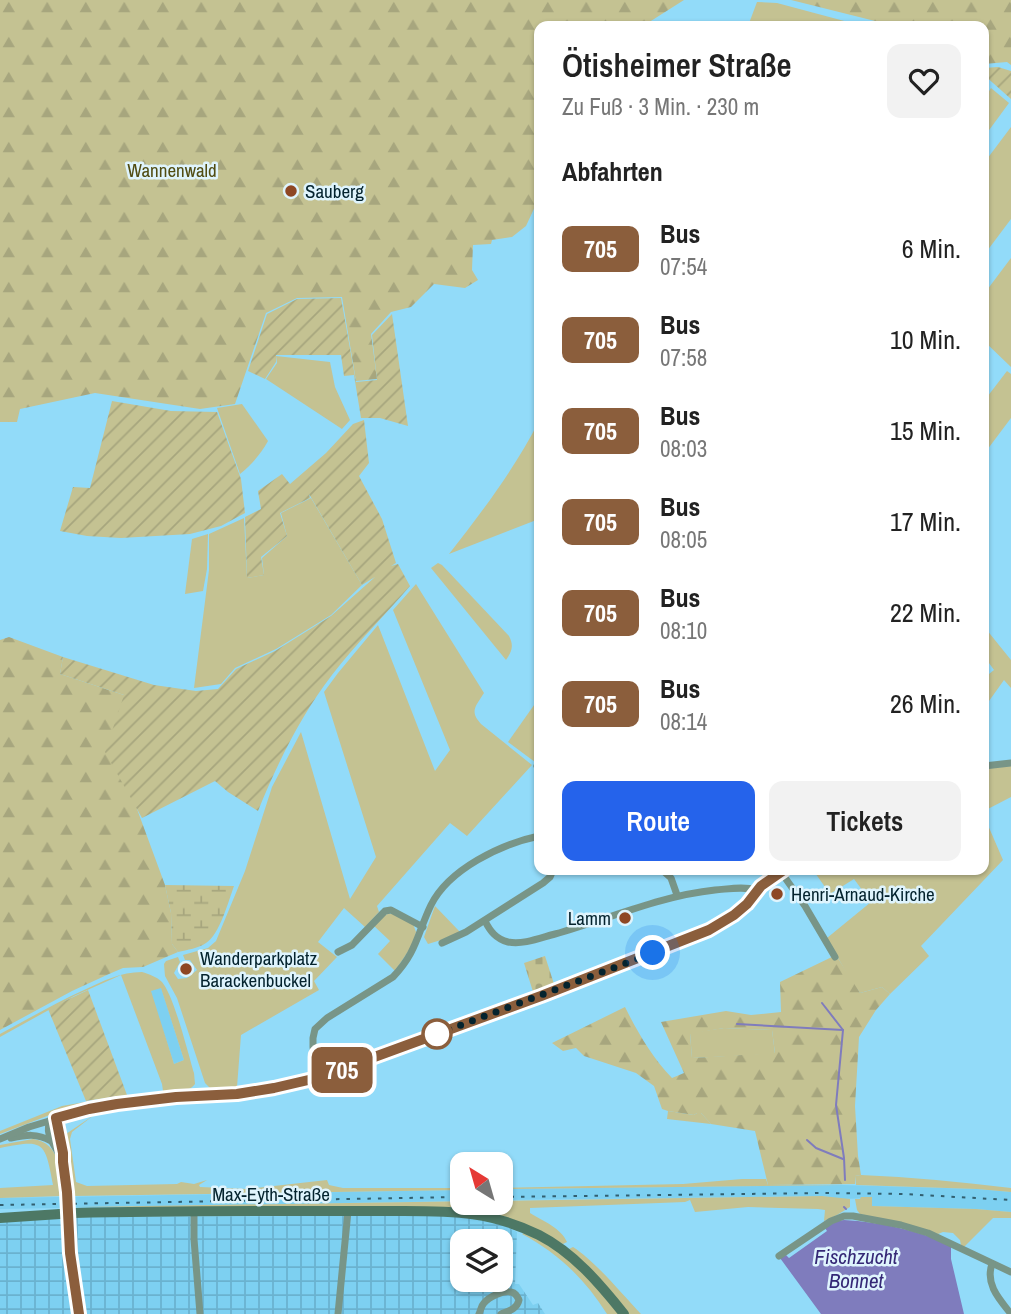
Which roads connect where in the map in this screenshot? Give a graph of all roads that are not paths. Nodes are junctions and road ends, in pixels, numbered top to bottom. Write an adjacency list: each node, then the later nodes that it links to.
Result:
1 (1011, 763): 2 (street)
2 (989, 765)
3 (534, 838): 11 (street)
4 (551, 875): 10 (street)
5 (668, 875): 9 (street)
6 (776, 875): 8 (street)
7 (785, 875): 14 (street)
8 (757, 890): 9 (street); 15 (street)
9 (677, 895): 10 (street)
10 (485, 921): 12 (street)
11 (423, 926): 13 (street); 15 (street)
12 (442, 943)
13 (338, 952)
14 (835, 957)
15 (317, 1078): 16 (street)
16 (53, 1119): 17 (street); 18 (street); 19 (street)
17 (0, 1139): 18 (street)
18 (51, 1141): 19 (street)
19 (63, 1162): 22 (street)
20 (348, 1211): 21 (street, Max-Eyth-Straße); 29 (street, Max-Eyth-Straße); 32 (street, Max-Eyth-Straße)
21 (194, 1212): 22 (street, Max-Eyth-Straße); 28 (street, Max-Eyth-Straße)
22 (67, 1216): 23 (street, Max-Eyth-Straße); 27 (street)
23 (0, 1218)
24 (779, 1256): 25 (street)
25 (992, 1264): 26 (street); 33 (street)
26 (1011, 1272)
27 (79, 1314)
28 (200, 1314)
29 (338, 1314)
30 (480, 1314): 31 (street)
31 (501, 1314)
32 (624, 1314)
33 (1011, 1314)

